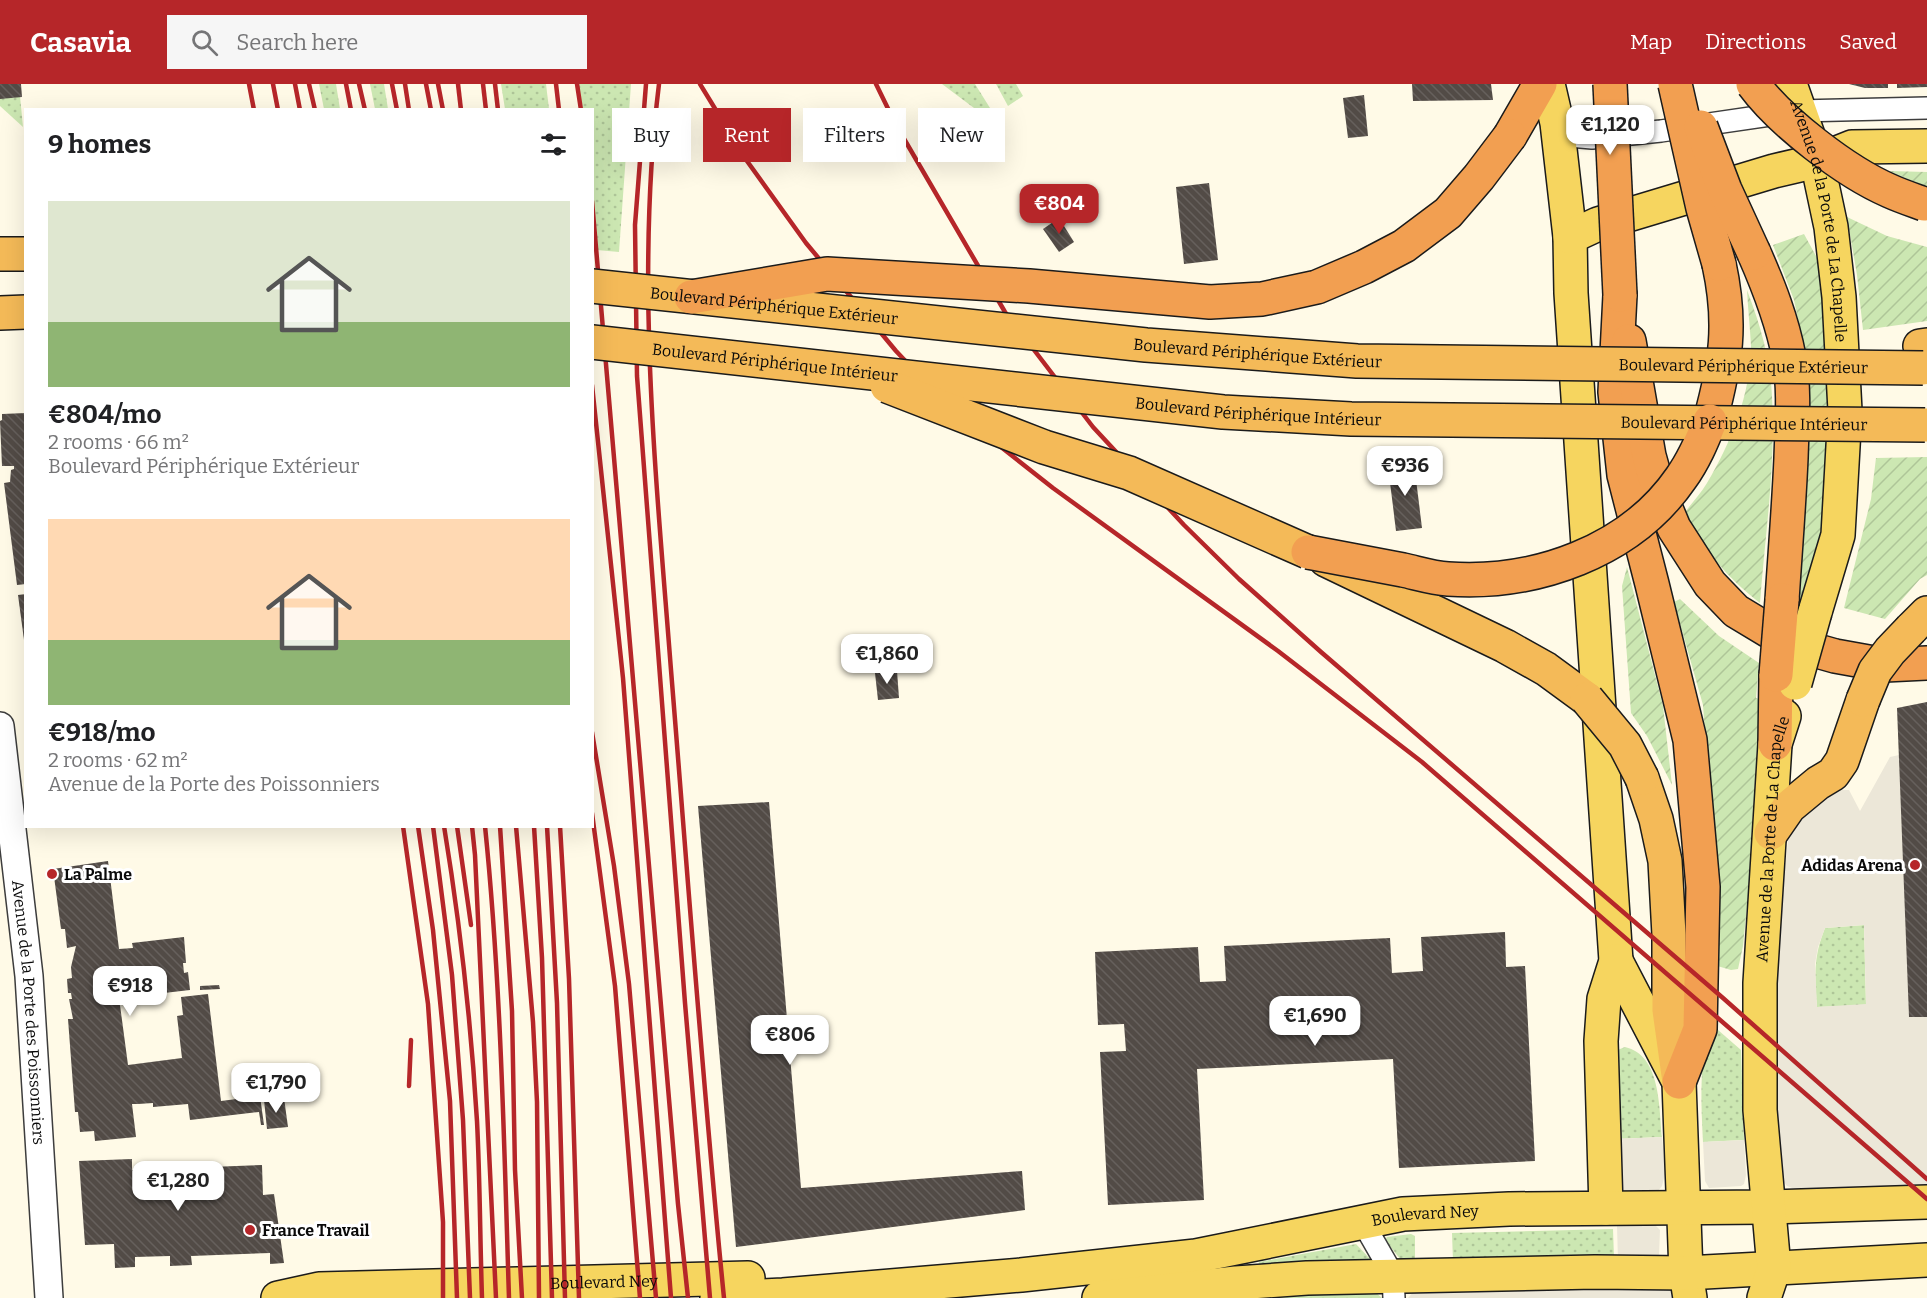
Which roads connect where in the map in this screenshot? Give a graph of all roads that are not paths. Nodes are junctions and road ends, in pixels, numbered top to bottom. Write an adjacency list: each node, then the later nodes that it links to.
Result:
1 (1610, 84): 15 (highway, bridge)
2 (1676, 84): 23 (highway, bridge)
3 (1685, 84): 26 (highway, bridge)
4 (1753, 84): 10 (highway, bridge)
5 (1794, 95): 6 (street); 7 (street); 9 (main road, Avenue de la Porte de La Chapelle)
6 (1551, 105): 11 (main road); 16 (highway, bridge)
7 (1927, 108)
8 (1927, 146): 9 (main road)
9 (1817, 161): 11 (main road); 26 (main road, Avenue de la Porte de La Chapelle, bridge)
10 (1926, 204)
11 (1570, 237): 31 (main road)
12 (0, 254): 13 (highway)
13 (24, 254)
14 (594, 286): 16 (highway, Boulevard Périphérique Extérieur, bridge)
15 (1620, 295): 25 (highway); 32 (highway)
16 (691, 297): 20 (highway, Boulevard Périphérique Extérieur, bridge)
17 (24, 312): 18 (highway)
18 (0, 313)
19 (594, 342): 21 (highway, Boulevard Périphérique Intérieur, bridge)
20 (1924, 357)
21 (846, 369): 22 (highway, Boulevard Périphérique Intérieur, bridge); 23 (highway, bridge)
22 (1926, 425)
23 (1308, 552): 32 (highway, bridge)
24 (1919, 621): 29 (highway, bridge)
25 (1927, 663)
26 (1786, 679): 28 (highway)
27 (0, 726): 30 (street, Avenue de la Porte des Poissonniers)
28 (1774, 744): 29 (main road, Avenue de la Porte de La Chapelle)
29 (1770, 833): 34 (main road, Avenue de la Porte de La Chapelle)
30 (8, 853): 43 (street, Avenue de la Porte des Poissonniers)
31 (1616, 961): 32 (main road); 35 (main road)
32 (1679, 1082): 36 (main road)
33 (1927, 1202): 34 (main road, Boulevard Ney)
34 (1767, 1207): 36 (main road, Boulevard Ney); 40 (main road, Avenue de la Porte de La Chapelle)
35 (1606, 1208): 36 (main road, Boulevard Ney); 37 (main road, Boulevard Ney)
36 (1683, 1208): 41 (main road)
37 (1362, 1221): 39 (main road, Boulevard Ney); 42 (street)
38 (1927, 1260): 40 (main road)
39 (929, 1282): 44 (main road, Boulevard Ney); 45 (main road, Boulevard Ney)
40 (1769, 1283): 41 (main road)
41 (1688, 1285): 42 (main road)
42 (1394, 1286): 46 (main road)
43 (49, 1298)
44 (278, 1298)
45 (717, 1298)
46 (1099, 1298)

